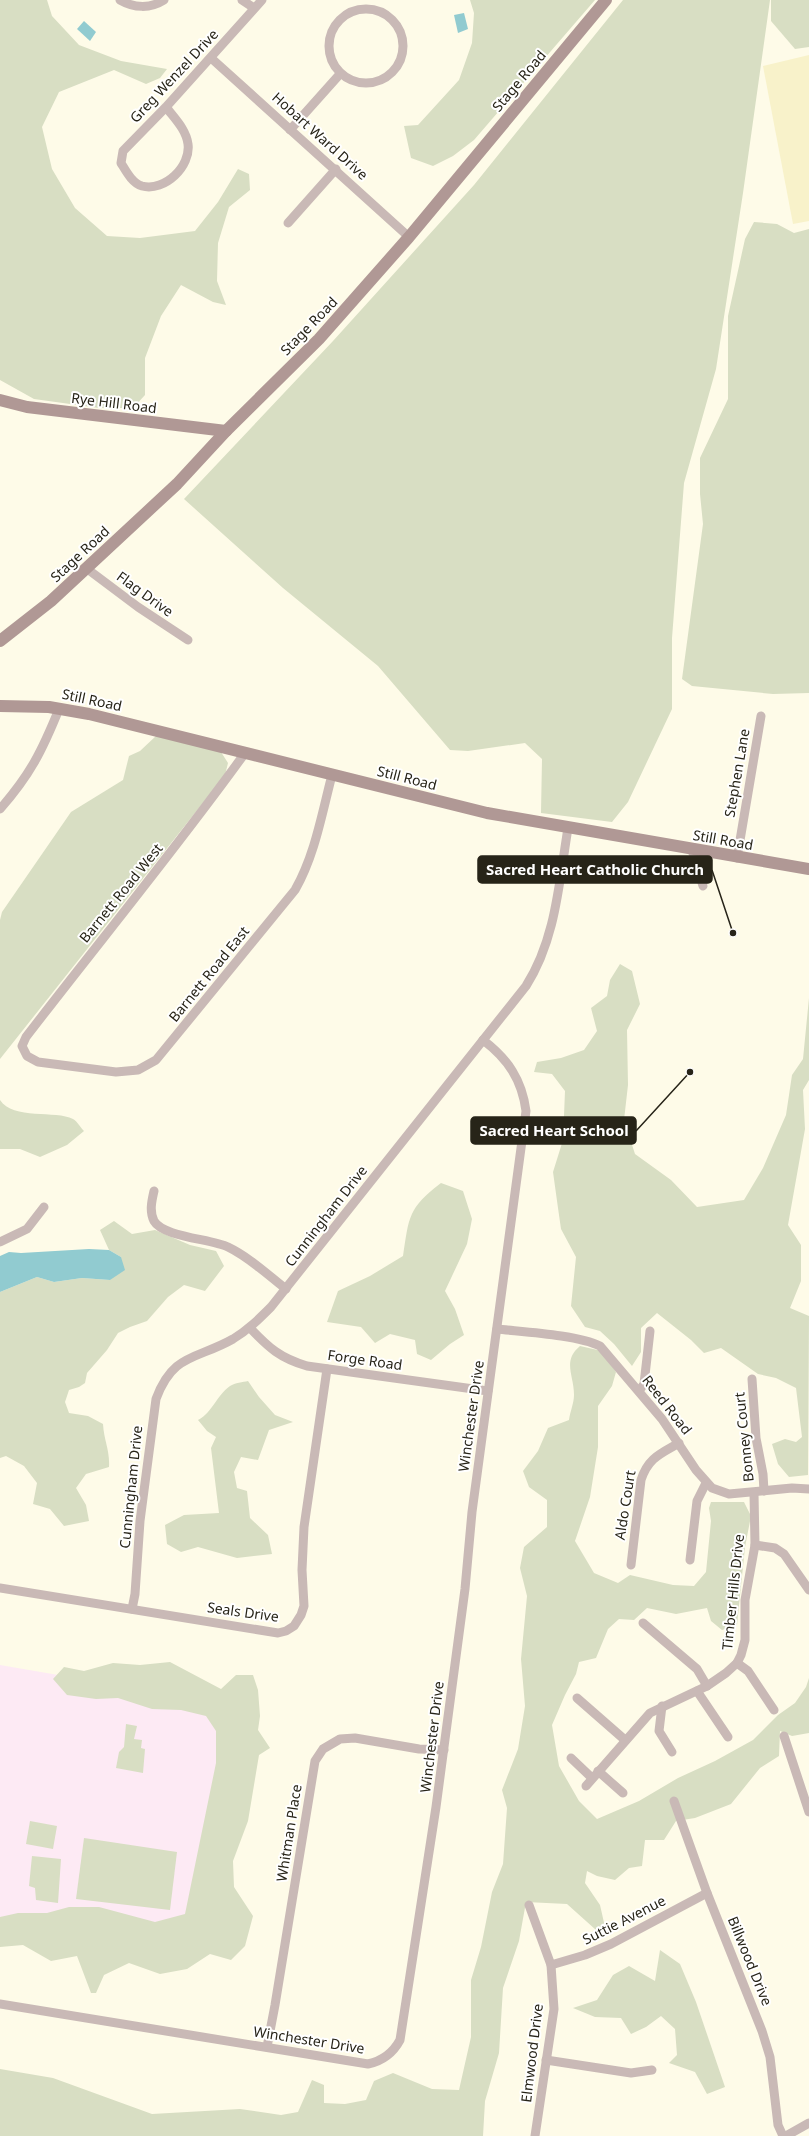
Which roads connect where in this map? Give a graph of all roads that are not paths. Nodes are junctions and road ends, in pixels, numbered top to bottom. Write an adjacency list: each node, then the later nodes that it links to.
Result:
1 (120, 0): 2 (street)
2 (164, 0)
3 (242, 0): 6 (street)
4 (262, 0): 6 (street, Greg Wenzel Drive)
5 (606, 0): 13 (street, Stage Road)
6 (254, 8): 7 (street, Greg Wenzel Drive)
7 (211, 58): 9 (street, Greg Wenzel Drive); 10 (street, Hobart Ward Drive)
8 (340, 74): 8 (street); 10 (street)
9 (166, 107): 9 (street, Greg Wenzel Drive)
10 (290, 130): 11 (street, Hobart Ward Drive)
11 (336, 169): 12 (street); 13 (street, Hobart Ward Drive)
12 (288, 223)
13 (409, 237): 15 (street, Stage Road)
14 (0, 400): 15 (street, Rye Hill Road)
15 (226, 431): 16 (street, Stage Road)
16 (86, 568): 17 (street, Flag Drive); 18 (street, Stage Road)
17 (188, 640)
18 (0, 641)
19 (0, 706): 20 (street, Still Road)
20 (59, 709): 22 (street, Still Road); 24 (street)
21 (761, 716): 27 (street, Stephen Lane)
22 (245, 753): 23 (street, Still Road); 31 (street, Barnett Road West)
23 (332, 775): 25 (street, Still Road); 31 (street, Barnett Road East)
24 (0, 809)
25 (568, 828): 26 (street, Still Road); 30 (street, Cunningham Drive)
26 (692, 850): 27 (street, Still Road); 29 (street)
27 (737, 858): 28 (street, Still Road)
28 (809, 869)
29 (703, 886)
30 (483, 1040): 35 (street, Cunningham Drive); 37 (street, Winchester Drive)
31 (23, 1051)
32 (154, 1191): 35 (street)
33 (44, 1207): 34 (street)
34 (0, 1242)
35 (286, 1289): 36 (street, Cunningham Drive)
36 (250, 1328): 39 (street, Forge Road); 53 (street, Cunningham Drive)
37 (497, 1328): 41 (street, Winchester Drive); 42 (street, Reed Road)
38 (650, 1331): 42 (street)
39 (327, 1369): 41 (street, Forge Road); 53 (street, Seals Drive)
40 (752, 1379): 46 (street, Bonney Court)
41 (488, 1391): 64 (street, Winchester Drive)
42 (639, 1391): 43 (street, Reed Road)
43 (679, 1443): 44 (street, Reed Road); 50 (street, Aldo Court)
44 (706, 1483): 47 (street, Reed Road); 49 (street)
45 (809, 1489): 46 (street, Reed Road)
46 (764, 1491): 47 (street, Reed Road)
47 (754, 1493): 48 (street, Timber Hills Drive)
48 (755, 1545): 52 (street); 55 (street, Timber Hills Drive)
49 (690, 1560)
50 (631, 1564)
51 (0, 1588): 53 (street, Seals Drive)
52 (809, 1590)
53 (132, 1609)
54 (643, 1623): 56 (street)
55 (737, 1663): 56 (street, Timber Hills Drive); 60 (street)
56 (707, 1686): 57 (street, Timber Hills Drive)
57 (697, 1691): 59 (street, Timber Hills Drive); 62 (street)
58 (576, 1698): 63 (street)
59 (662, 1706): 63 (street, Timber Hills Drive); 65 (street)
60 (774, 1710)
61 (784, 1736): 71 (street)
62 (728, 1737)
63 (625, 1740): 67 (street, Timber Hills Drive)
64 (444, 1750): 76 (street, Whitman Place); 76 (street, Winchester Drive)
65 (672, 1752)
66 (571, 1758): 67 (street)
67 (595, 1775): 68 (street, Timber Hills Drive); 69 (street)
68 (586, 1786)
69 (623, 1793)
70 (674, 1801): 72 (street, Billwood Drive)
71 (809, 1812)
72 (707, 1894): 74 (street, Suttie Avenue); 81 (street, Billwood Drive)
73 (529, 1905): 74 (street, Elmwood Drive)
74 (551, 1965): 77 (street, Elmwood Drive)
75 (0, 2004): 76 (street, Winchester Drive)
76 (267, 2047)
77 (546, 2060): 78 (street); 80 (street, Elmwood Drive)
78 (652, 2070)
79 (809, 2123): 81 (street)
80 (535, 2136)
81 (784, 2136)

